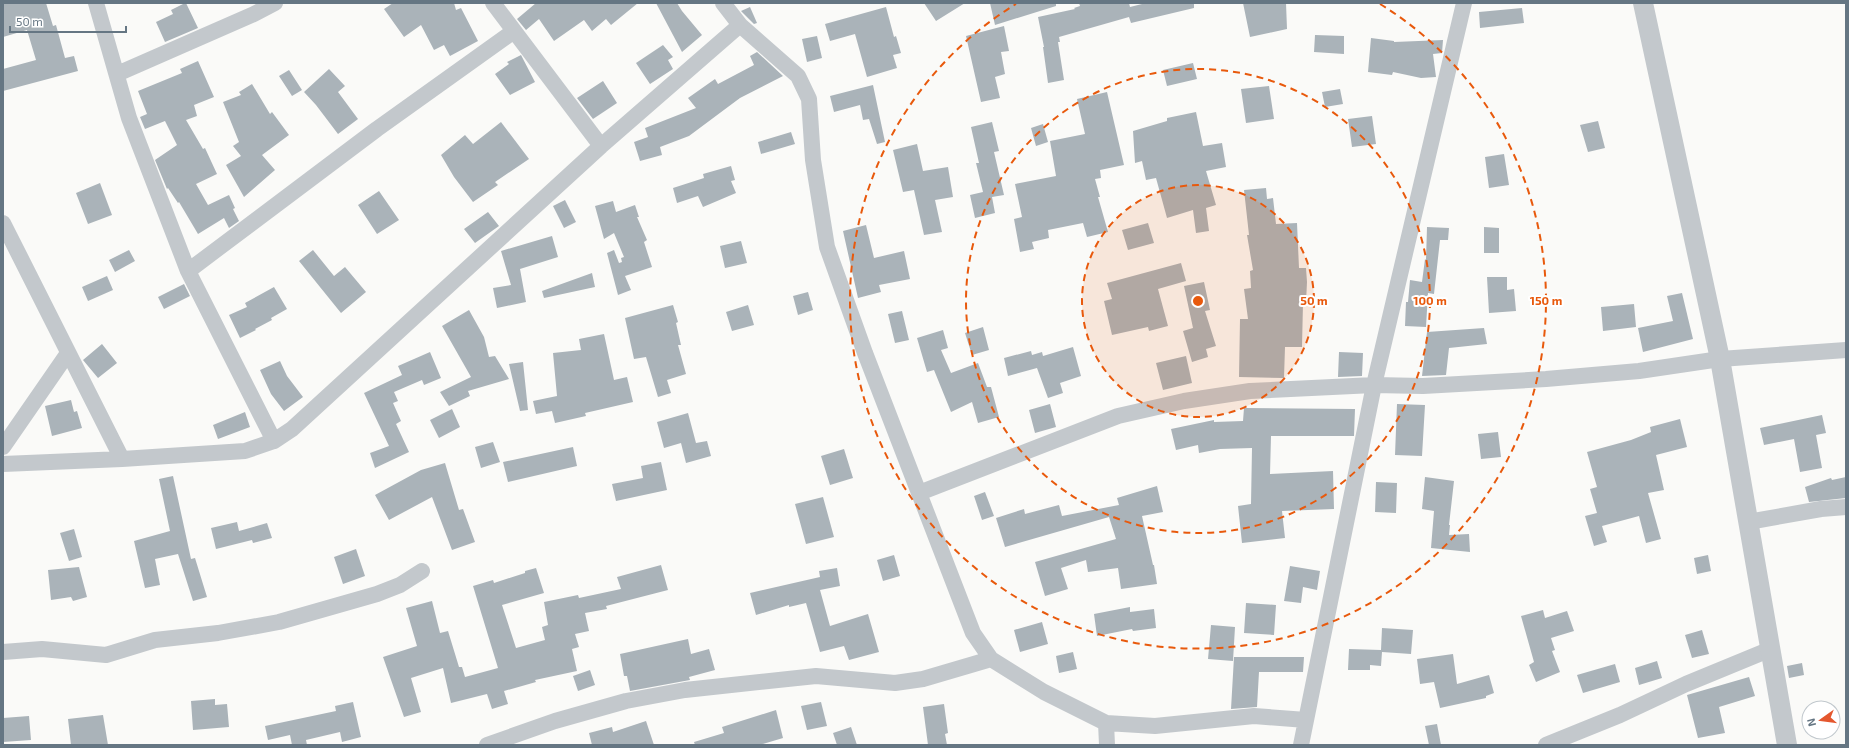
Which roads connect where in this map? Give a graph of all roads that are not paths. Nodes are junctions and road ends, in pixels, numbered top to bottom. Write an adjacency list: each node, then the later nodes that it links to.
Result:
1 (96, 3): 9 (street)
2 (275, 3): 9 (street)
3 (493, 3): 8 (street)
4 (723, 3): 7 (street)
5 (1464, 3): 16 (street)
6 (1643, 3): 15 (street)
7 (740, 26): 10 (street); 21 (street)
8 (514, 31): 10 (street); 12 (street)
9 (117, 74): 12 (street)
10 (601, 146): 17 (street)
11 (3, 223): 14 (street)
12 (188, 271): 17 (street)
13 (1846, 350): 15 (street)
14 (68, 353): 18 (street); 19 (street)
15 (1720, 359): 16 (street); 23 (street)
16 (1374, 385): 21 (street); 28 (street)
17 (274, 441): 19 (street)
18 (3, 447)
19 (122, 459): 20 (street)
20 (3, 464)
21 (919, 493): 27 (street)
22 (1846, 507): 23 (street)
23 (1748, 522): 25 (street)
24 (422, 571): 26 (street)
25 (1771, 649): 33 (street); 34 (street)
26 (3, 652)
27 (991, 659): 29 (street); 30 (street)
28 (1306, 720): 29 (street); 32 (street)
29 (1106, 723): 31 (street)
30 (487, 745)
31 (1107, 745)
32 (1301, 745)
33 (1546, 745)
34 (1786, 745)

